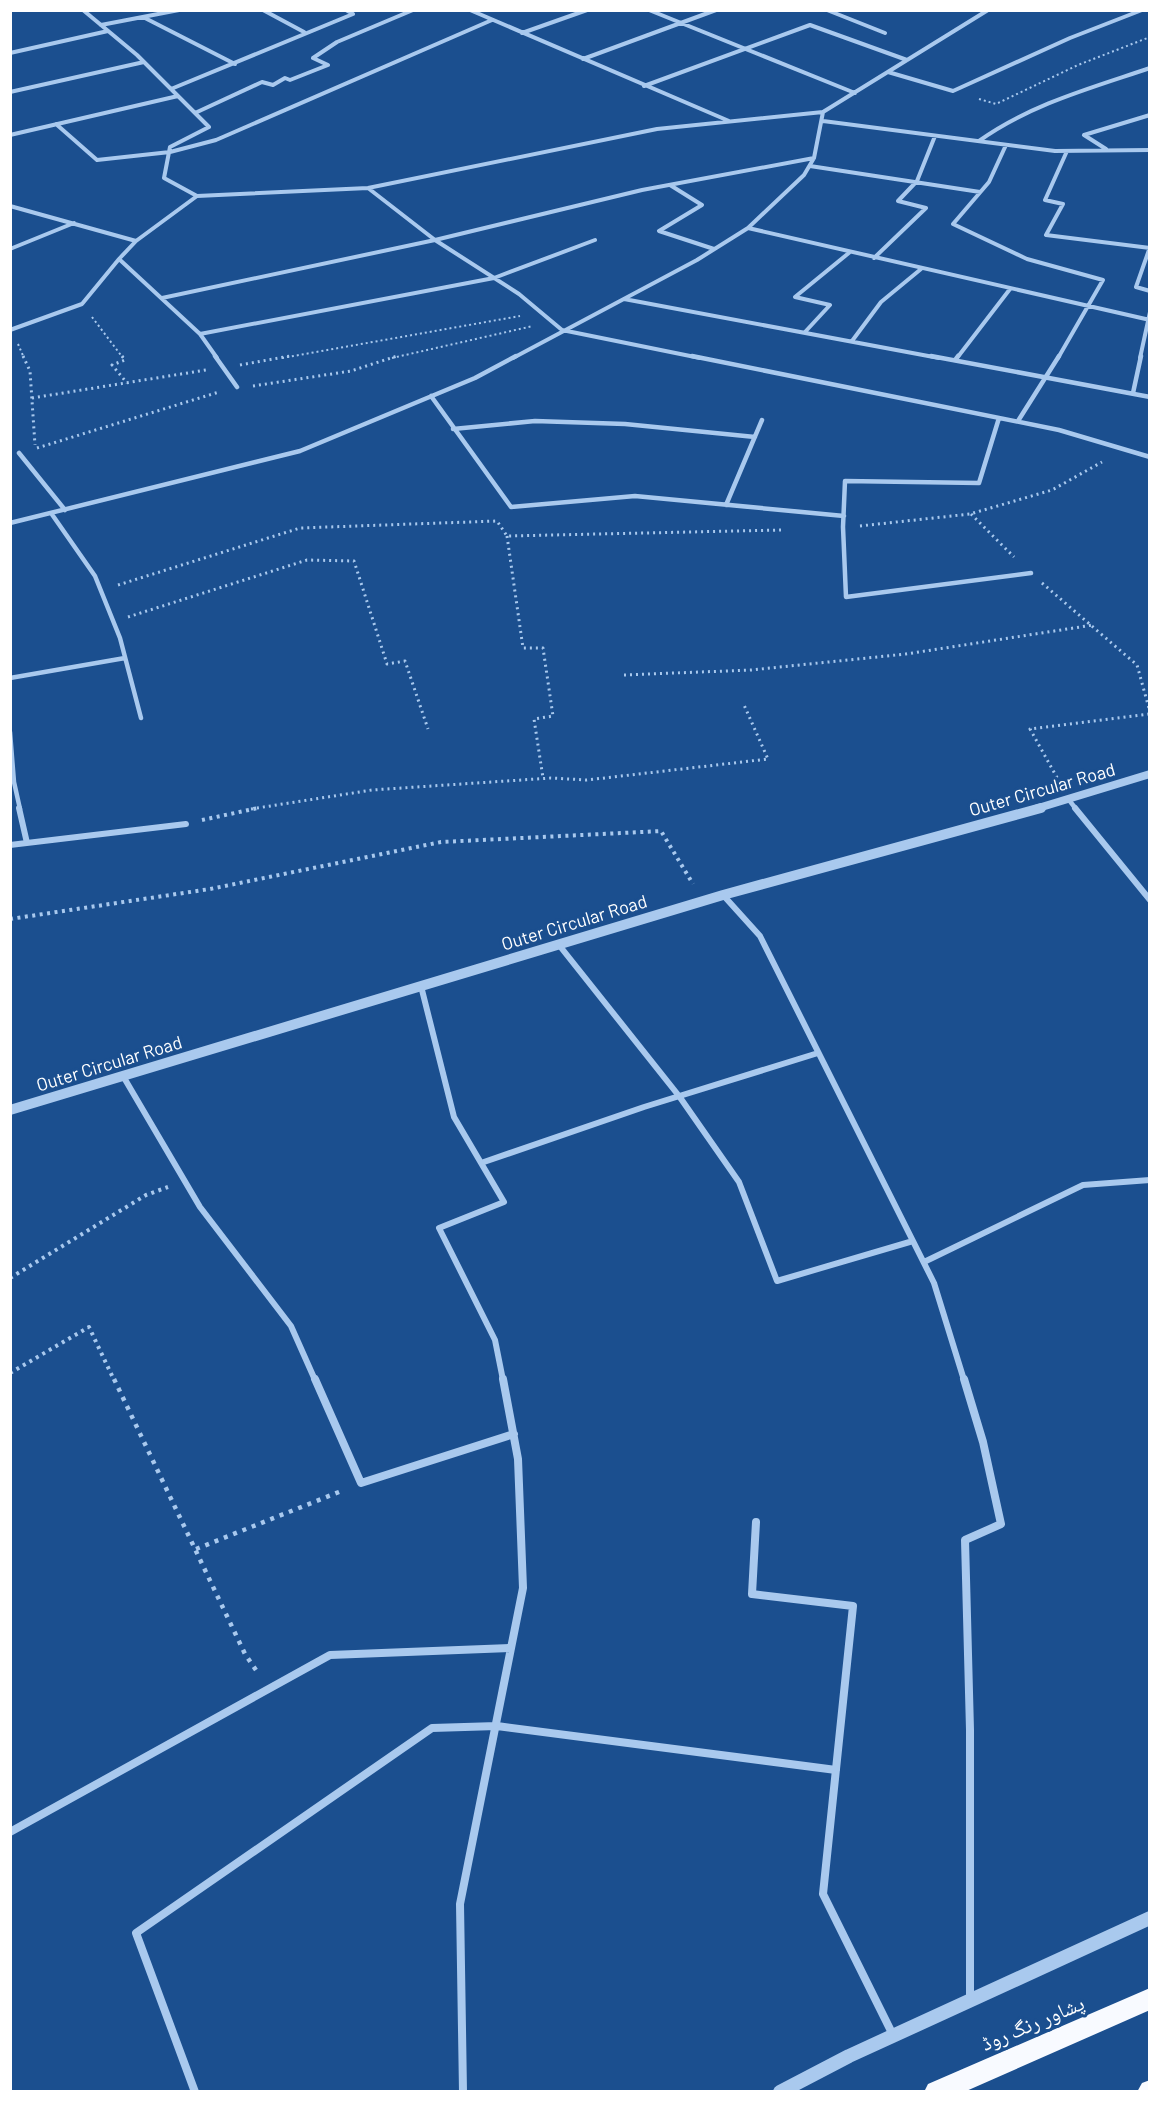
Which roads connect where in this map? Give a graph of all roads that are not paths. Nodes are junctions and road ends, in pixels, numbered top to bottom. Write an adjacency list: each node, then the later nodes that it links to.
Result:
1 (82, 10): 16 (street)
2 (179, 10): 13 (street)
3 (263, 10): 18 (street)
4 (346, 10): 18 (street)
5 (413, 10): 35 (street)
6 (471, 10): 14 (street)
7 (587, 10): 19 (street)
8 (649, 10): 15 (street)
9 (716, 10): 15 (street)
10 (827, 10): 20 (street)
11 (988, 10): 24 (street)
12 (1142, 10): 28 (street)
13 (143, 17): 16 (street); 26 (street)
14 (492, 20): 19 (street); 47 (street)
15 (680, 23): 21 (street); 23 (street)
16 (101, 25): 17 (street)
17 (108, 32): 22 (street); 25 (street)
18 (304, 32): 26 (street)
19 (521, 33): 23 (street)
20 (885, 33)
21 (742, 48): 24 (street); 29 (street); 32 (street)
22 (10, 53)
23 (582, 60): 29 (street)
24 (907, 60): 28 (street)
25 (144, 62): 30 (street); 31 (street)
26 (235, 64): 30 (street)
27 (1149, 68): 42 (street)
28 (888, 72): 32 (street)
29 (644, 86): 38 (street)
30 (171, 89): 33 (street)
31 (10, 92)
32 (855, 93): 34 (street)
33 (178, 96): 35 (street); 39 (street)
34 (823, 112): 37 (street); 38 (street)
35 (195, 113): 47 (street)
36 (1149, 115): 44 (street)
37 (823, 121): 41 (street); 48 (street)
38 (731, 122): 52 (street)
39 (56, 124): 40 (street); 47 (street)
40 (10, 135)
41 (935, 136): 42 (street); 50 (street)
42 (979, 141): 43 (street)
43 (1006, 145): 46 (street); 53 (street)
44 (1106, 149): 45 (street); 46 (street)
45 (1149, 150)
46 (1067, 151): 61 (street)
47 (170, 152): 54 (street)
48 (814, 158): 49 (street); 51 (street)
49 (810, 166): 50 (street); 57 (street)
50 (916, 182): 53 (street); 65 (street)
51 (670, 185): 58 (street); 63 (street)
52 (368, 188): 54 (street); 58 (street)
53 (980, 192): 73 (street)
54 (197, 196): 60 (street)
55 (10, 206): 56 (street)
56 (74, 223): 60 (street); 62 (street)
57 (748, 228): 63 (street); 64 (street)
58 (435, 240): 68 (street); 71 (street)
59 (595, 240): 68 (street)
60 (136, 241): 66 (street)
61 (1149, 247): 70 (street)
62 (10, 249)
63 (714, 249): 72 (street)
64 (850, 252): 65 (street); 78 (street)
65 (874, 258): 67 (street)
66 (119, 259): 71 (street); 76 (street)
67 (921, 268): 69 (street); 80 (street)
68 (494, 278): 77 (street); 79 (street)
69 (1010, 289): 73 (street); 81 (street)
70 (1149, 291)
71 (162, 298): 79 (street)
72 (623, 298): 77 (street); 78 (street)
73 (1089, 308): 75 (street); 82 (street)
74 (1149, 312): 75 (street)
75 (1148, 319): 84 (street)
76 (11, 330)
77 (562, 330): 85 (street); 87 (street)
78 (805, 332): 80 (street)
79 (200, 334): 83 (street)
80 (852, 341): 81 (street)
81 (955, 360): 82 (street)
82 (1047, 377): 84 (street); 89 (street)
83 (237, 387)
84 (1133, 393): 86 (street)
85 (431, 396): 90 (street); 95 (street)
86 (1149, 397)
87 (999, 418): 89 (street); 97 (street)
88 (762, 420): 91 (street)
89 (1018, 421): 93 (street)
90 (453, 429): 91 (street); 94 (street)
91 (755, 437): 94 (street)
92 (19, 453): 95 (street)
93 (1149, 457)
94 (726, 505): 97 (street)
95 (65, 510): 96 (street)
96 (51, 513): 98 (street); 100 (street)
97 (844, 516): 99 (street)
98 (10, 523)
99 (1031, 573)
100 (125, 658): 101 (street); 102 (street)
101 (10, 678)
102 (141, 718)
103 (10, 732): 107 (street)
104 (1149, 774): 105 (street, Outer Circular Road)
105 (1069, 800): 109 (street, Outer Circular Road); 110 (street)
106 (186, 824): 107 (street)
107 (27, 843): 108 (street)
108 (10, 845)
109 (723, 895): 111 (street, Outer Circular Road); 113 (street)
110 (1149, 900)
111 (558, 944): 112 (street, Outer Circular Road); 115 (street)
112 (420, 986): 114 (street, Outer Circular Road); 117 (street)
113 (818, 1053): 115 (street); 119 (street)
114 (123, 1076): 116 (street, Outer Circular Road); 121 (street)
115 (680, 1096): 117 (street); 119 (street)
116 (10, 1110)
117 (481, 1163): 121 (street)
118 (1149, 1180): 120 (street)
119 (913, 1241): 120 (street)
120 (924, 1262): 129 (street)
121 (514, 1434): 123 (street)
122 (756, 1522): 125 (street)
123 (511, 1648): 124 (street); 126 (street)
124 (497, 1726): 125 (street); 131 (street); 132 (street)
125 (836, 1770): 130 (street)
126 (10, 1832)
127 (1149, 1918): 129 (street)
128 (1149, 1999): 134 (highway, پشاور رنگ روڈ)
129 (970, 2001): 130 (street)
130 (893, 2036): 133 (street)
131 (195, 2091)
132 (463, 2091)
133 (780, 2091)
134 (936, 2091)

